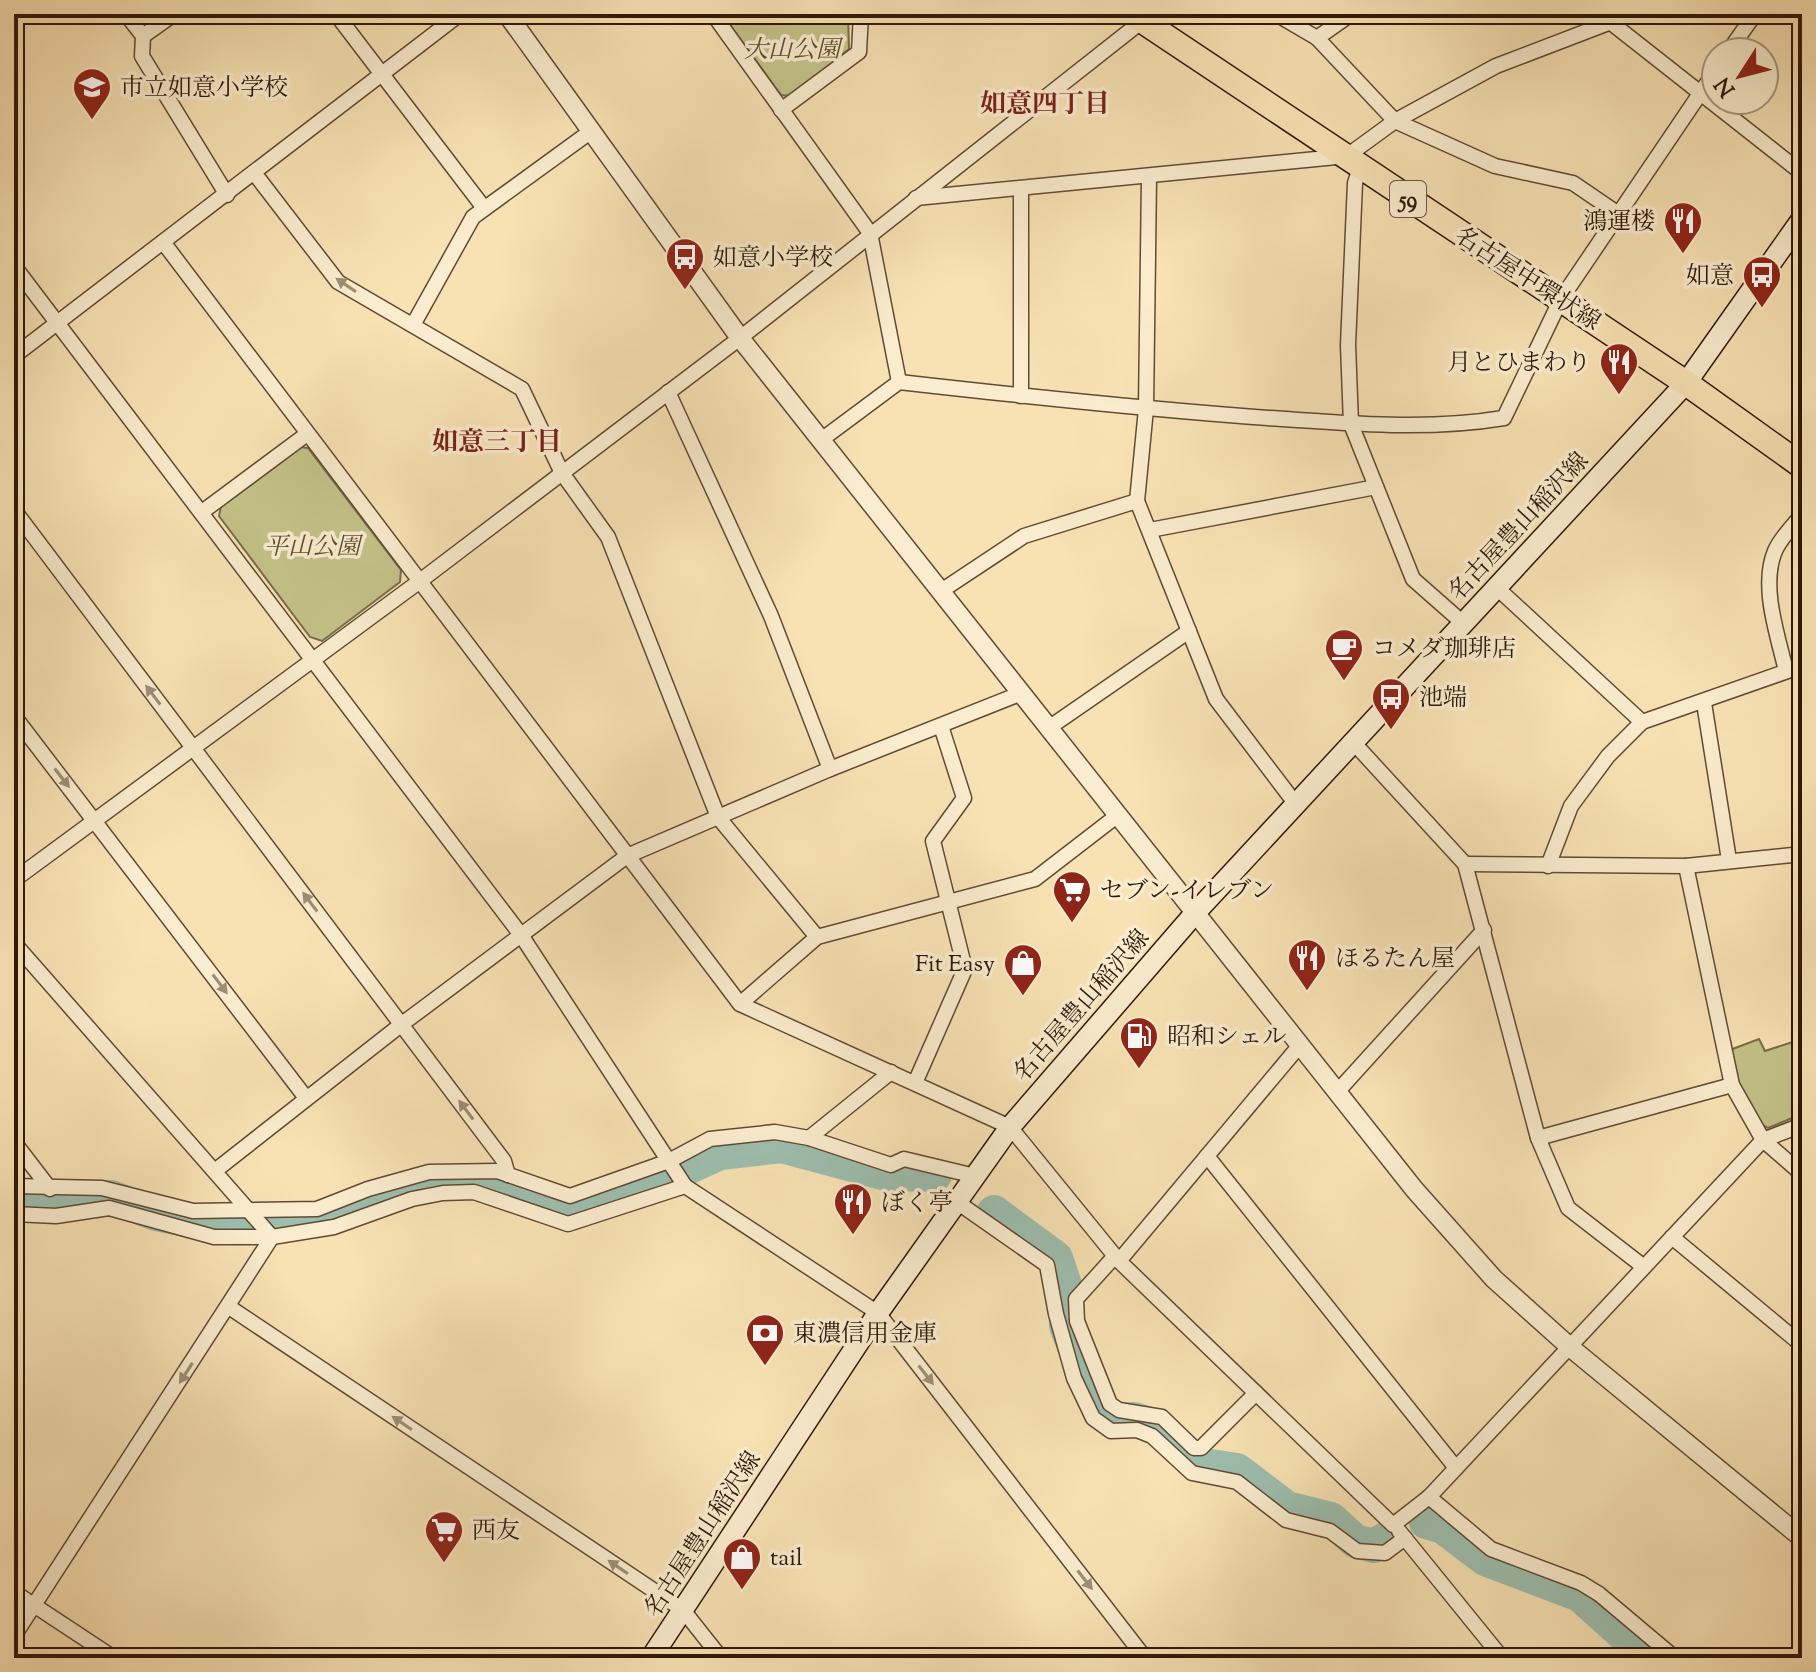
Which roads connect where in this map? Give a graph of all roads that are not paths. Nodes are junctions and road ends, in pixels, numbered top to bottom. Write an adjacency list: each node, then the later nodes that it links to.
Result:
1 (126, 14): 13 (street)
2 (174, 14): 13 (street)
3 (336, 14): 16 (street)
4 (460, 14): 16 (street)
5 (507, 14): 20 (street)
6 (713, 14): 18 (street)
7 (861, 14): 18 (street)
8 (1276, 14): 15 (street)
9 (1351, 14): 15 (street)
10 (1755, 14): 14 (street)
11 (1141, 16): 21 (main road, 名古屋中環状線 / 59); 27 (street)
12 (1610, 17): 17 (street); 19 (street)
13 (143, 36): 26 (street)
14 (1739, 36)
15 (1317, 38): 19 (street)
16 (382, 74): 23 (street); 28 (street)
17 (1699, 94): 22 (street); 29 (street)
18 (781, 110): 31 (street)
19 (1395, 121): 21 (street); 29 (street)
20 (590, 132): 28 (street); 37 (street)
21 (1354, 162): 24 (street); 34 (main road, 名古屋中環状線 / 59); 44 (street)
22 (1802, 173)
23 (255, 174): 26 (street); 36 (street, one-way to 23)
24 (1149, 177): 25 (street); 43 (street)
25 (1021, 189): 27 (street); 42 (street)
26 (227, 195): 32 (street)
27 (916, 198): 31 (street)
28 (484, 208): 36 (street)
29 (1617, 213): 34 (street)
30 (1802, 219): 40 (main road, 名古屋豊山稲沢線)
31 (870, 233): 37 (street); 39 (street)
32 (163, 242): 35 (street); 45 (street)
33 (14, 266): 35 (street)
34 (1561, 299): 40 (main road, 名古屋中環状線 / 59); 44 (street)
35 (58, 323): 38 (street); 52 (street)
36 (413, 325): 48 (street)
37 (740, 338): 41 (street); 46 (street)
38 (14, 356)
39 (899, 382): 42 (street); 46 (street)
40 (1686, 383): 47 (main road, 名古屋中環状線 / 59); 56 (main road, 名古屋豊山稲沢線)
41 (668, 392): 48 (street); 71 (street)
42 (1021, 396): 43 (street)
43 (1146, 409): 44 (street); 50 (street)
44 (1351, 424): 49 (street)
45 (307, 434): 52 (street); 55 (street)
46 (821, 440): 57 (street)
47 (1802, 466)
48 (562, 473): 55 (street); 74 (street)
49 (1376, 487): 54 (street); 58 (street)
50 (1137, 501): 54 (street); 57 (street)
51 (14, 510): 70 (street, one-way to 51)
52 (202, 512): 60 (street)
53 (1802, 515): 62 (street)
54 (1150, 530): 59 (street)
55 (420, 581): 60 (street); 77 (street)
56 (1496, 587): 58 (main road, 名古屋豊山稲沢線); 66 (street)
57 (941, 591): 63 (street)
58 (1463, 623): 69 (main road, 名古屋豊山稲沢線)
59 (1189, 631): 68 (street); 72 (street)
60 (313, 656): 70 (street); 86 (street)
61 (1802, 666): 62 (street)
62 (1786, 671): 64 (street)
63 (1022, 693): 67 (street); 68 (street)
64 (1704, 703): 66 (street); 78 (street)
65 (14, 716): 75 (street, one-way to 75)
66 (1642, 722): 80 (street)
67 (941, 726): 71 (street); 83 (street)
68 (1050, 727): 73 (street)
69 (1353, 742): 72 (main road, 名古屋豊山稲沢線); 79 (street)
70 (192, 747): 75 (street); 90 (street, one-way to 70)
71 (830, 769): 74 (street)
72 (1295, 803): 84 (main road, 名古屋豊山稲沢線)
73 (1118, 815): 83 (street); 84 (street)
74 (718, 817): 77 (street); 87 (street)
75 (95, 821): 82 (street); 96 (street, one-way to 96)
76 (1802, 854): 78 (street)
77 (627, 856): 86 (street); 89 (street)
78 (1729, 860): 81 (street)
79 (1465, 864): 80 (street); 85 (street)
80 (1548, 866): 81 (street)
81 (1686, 866): 94 (street)
82 (14, 880)
83 (949, 901): 87 (street); 93 (street)
84 (1196, 912): 91 (street); 98 (main road, 名古屋豊山稲沢線)
85 (1484, 930): 95 (street); 100 (street)
86 (521, 935): 90 (street); 105 (street)
87 (817, 937): 89 (street)
88 (14, 943): 104 (street)
89 (740, 1004): 92 (street)
90 (402, 1024): 96 (street); 107 (street, one-way to 90)
91 (1300, 1045): 95 (street); 103 (street)
92 (891, 1072): 93 (street); 99 (street)
93 (915, 1083): 98 (street)
94 (1732, 1085): 100 (street); 101 (street)
95 (1338, 1091): 120 (street)
96 (306, 1098): 104 (street)
97 (1802, 1125): 101 (street)
98 (1010, 1127): 108 (main road, 名古屋豊山稲沢線); 115 (street)
99 (809, 1138): 105 (street); 108 (street)
100 (1538, 1138): 116 (street)
101 (1763, 1140): 106 (street); 114 (street)
102 (14, 1142): 110 (street)
103 (1207, 1156): 115 (street); 122 (street)
104 (216, 1170): 113 (street)
105 (677, 1173): 107 (street); 113 (street); 118 (street)
106 (1802, 1174)
107 (508, 1175): 113 (street)
108 (975, 1176): 111 (main road, 名古屋豊山稲沢線)
109 (14, 1186): 110 (street)
110 (50, 1189): 113 (street)
111 (957, 1202): 118 (main road, 名古屋豊山稲沢線); 125 (street)
112 (14, 1214): 113 (street)
113 (262, 1223): 117 (street)
114 (1672, 1237): 116 (street); 119 (street)
115 (1117, 1259): 121 (street); 121 (street)
116 (1644, 1267): 120 (street)
117 (229, 1307): 128 (street, one-way to 128); 129 (street, one-way to 117)
118 (878, 1313): 129 (main road, 名古屋豊山稲沢線); 135 (street, one-way to 135)
119 (1802, 1345)
120 (1571, 1348): 122 (street); 126 (street)
121 (1256, 1393): 124 (street)
122 (1456, 1468): 123 (street)
123 (1429, 1497): 124 (street); 136 (street)
124 (1393, 1525): 125 (street)
125 (1405, 1538): 131 (street)
126 (1802, 1538)
127 (14, 1592): 128 (street)
128 (34, 1605): 130 (street); 132 (street)
129 (683, 1610): 133 (main road, 名古屋豊山稲沢線); 134 (street)
130 (14, 1636)
131 (1499, 1657)
132 (114, 1658)
133 (651, 1658)
134 (721, 1658)
135 (1145, 1658)
136 (1675, 1658)

